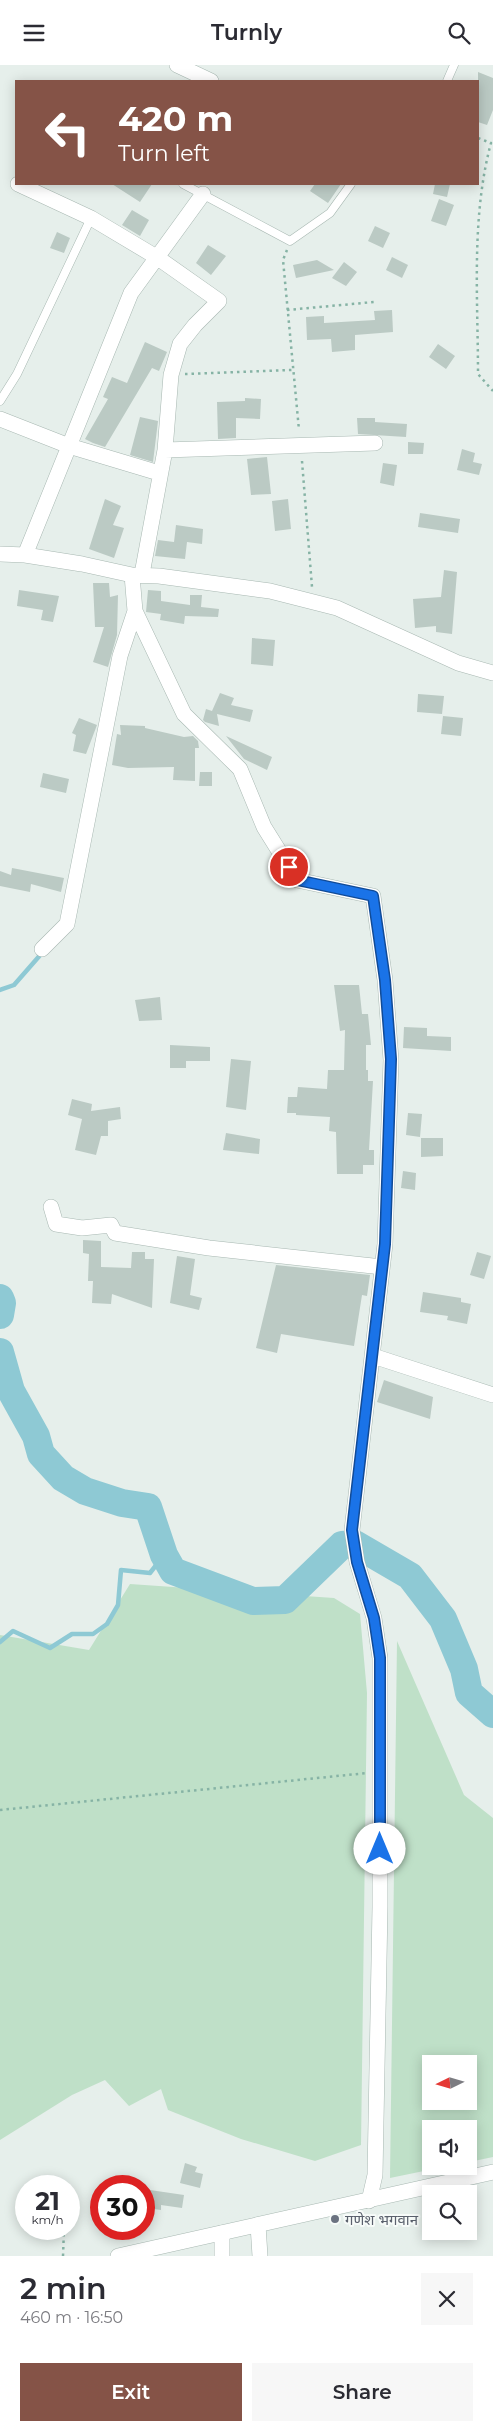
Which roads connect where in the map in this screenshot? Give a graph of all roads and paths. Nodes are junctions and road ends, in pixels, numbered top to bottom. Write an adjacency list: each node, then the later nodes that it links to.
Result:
1 (177, 65): 3 (street)
2 (454, 65): 4 (lane)
3 (210, 80)
4 (447, 80)
5 (479, 138): 17 (path)
6 (20, 185): 10 (street)
7 (185, 185): 9 (lane)
8 (350, 185): 11 (lane)
9 (202, 194): 11 (lane); 12 (street)
10 (91, 218): 12 (street); 18 (lane)
11 (290, 241): 14 (path)
12 (158, 258): 16 (street); 21 (street)
13 (374, 302): 14 (path)
14 (287, 310): 15 (path)
15 (292, 369): 16 (path); 22 (path)
16 (172, 375): 23 (street)
17 (493, 391)
18 (0, 401)
19 (0, 419): 21 (street)
20 (375, 443): 22 (street)
21 (69, 447): 24 (street); 26 (street)
22 (301, 447): 23 (street); 28 (path)
23 (165, 450): 24 (street)
24 (159, 473): 27 (street)
25 (0, 554): 26 (street)
26 (25, 555): 27 (street)
27 (137, 574): 28 (street); 29 (street)
28 (314, 602): 30 (street)
29 (135, 611): 31 (street); 33 (street)
30 (493, 673)
31 (42, 949)
32 (50, 1207): 33 (street)
33 (382, 1267): 34 (street)
34 (373, 1356): 35 (street); 36 (street)
35 (493, 1395)
36 (380, 1772): 37 (path); 39 (street)
37 (0, 1810)
38 (493, 2171): 39 (street)
39 (369, 2201): 40 (street)
40 (258, 2225): 41 (street); 46 (street)
41 (222, 2233): 44 (street); 45 (street)
42 (64, 2240): 43 (path)
43 (63, 2256)
44 (118, 2256)
45 (222, 2256)
46 (260, 2256)

